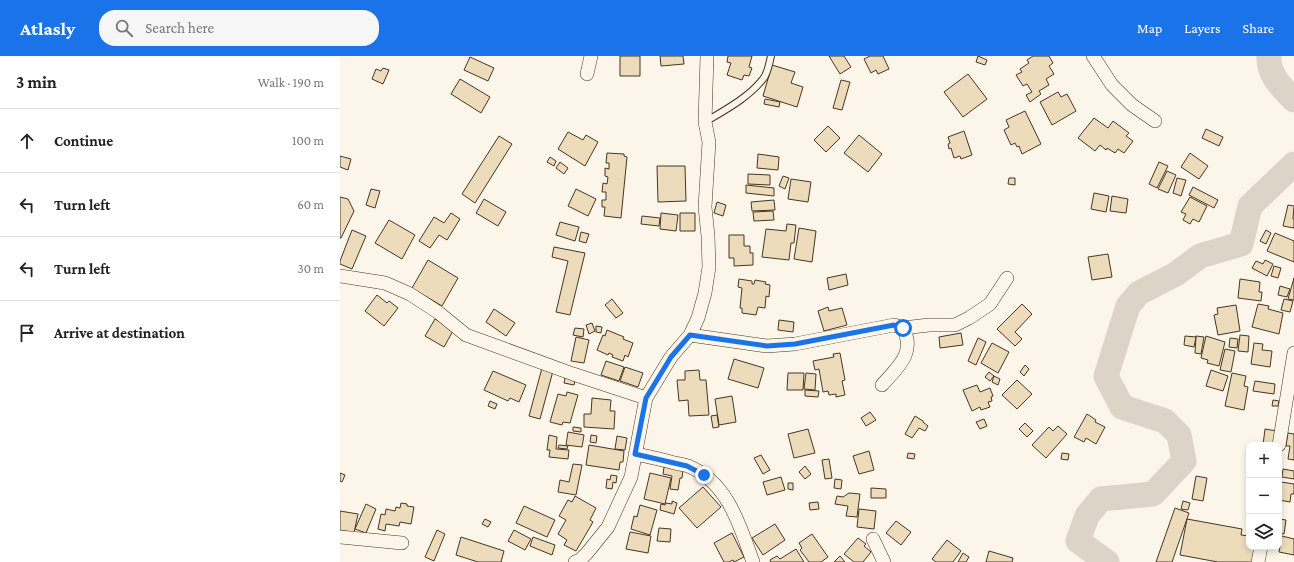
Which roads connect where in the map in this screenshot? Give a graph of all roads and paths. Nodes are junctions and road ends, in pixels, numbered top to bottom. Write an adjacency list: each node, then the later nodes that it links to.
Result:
1 (591, 56): 5 (street)
2 (707, 56): 7 (street)
3 (771, 56): 7 (lane)
4 (1093, 56): 6 (street)
5 (587, 74)
6 (1154, 121)
7 (705, 122): 11 (street)
8 (340, 276): 14 (street)
9 (1007, 278): 10 (street)
10 (903, 328): 11 (street); 13 (street)
11 (690, 335): 14 (street)
12 (1294, 353): 15 (street)
13 (882, 385)
14 (646, 398): 17 (street)
15 (1288, 430): 16 (street)
16 (1281, 442)
17 (635, 454): 22 (street); 23 (street)
18 (340, 537): 20 (street)
19 (873, 539): 24 (street)
20 (402, 543)
21 (1261, 550): 25 (street)
22 (575, 562)
23 (753, 562)
24 (884, 562)
25 (1259, 562)

